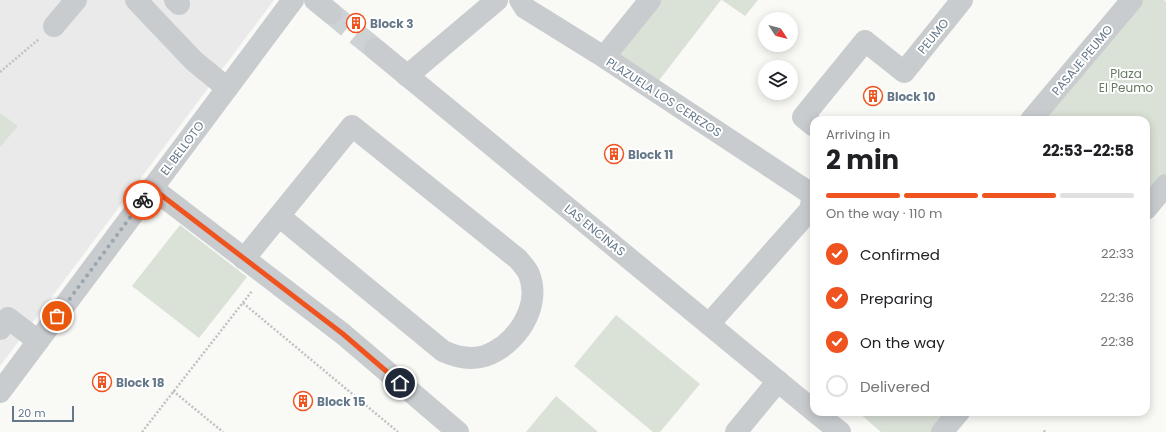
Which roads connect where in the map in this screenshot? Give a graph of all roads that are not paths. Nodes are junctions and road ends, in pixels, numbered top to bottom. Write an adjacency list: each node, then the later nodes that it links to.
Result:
1 (76, 0): 9 (street)
2 (136, 0): 13 (street)
3 (293, 0): 13 (street, EL BELLOTO)
4 (497, 0): 12 (street)
5 (520, 0): 11 (street, PLAZUELA LOS CEREZOS)
6 (650, 0): 11 (street)
7 (962, 0): 15 (street, PEUMO)
8 (1132, 0): 14 (street, PASAJE PEUMO)
9 (54, 26)
10 (375, 49): 12 (street, LAS ENCINAS)
11 (604, 58): 18 (street, PLAZUELA LOS CEREZOS)
12 (407, 76): 23 (street, LAS ENCINAS)
13 (228, 88): 17 (street, EL BELLOTO)
14 (1035, 116)
15 (810, 123)
16 (1166, 185): 19 (street)
17 (152, 188): 22 (street); 25 (street, EL BELLOTO)
18 (810, 193)
19 (1150, 204)
20 (810, 210): 23 (street, PLAZUELA LOS CEREZOS)
21 (279, 216): 21 (street); 22 (street)
22 (244, 259): 31 (street)
23 (709, 324): 26 (street, LAS ENCINAS)
24 (0, 329): 25 (street)
25 (38, 342): 27 (street, EL BELLOTO)
26 (778, 381): 28 (street, LAS ENCINAS); 32 (street)
27 (0, 392)
28 (810, 407)
29 (821, 416): 33 (street, LAS ENCINAS)
30 (956, 416): 34 (street)
31 (458, 432)
32 (736, 432)
33 (840, 432)
34 (942, 432)

